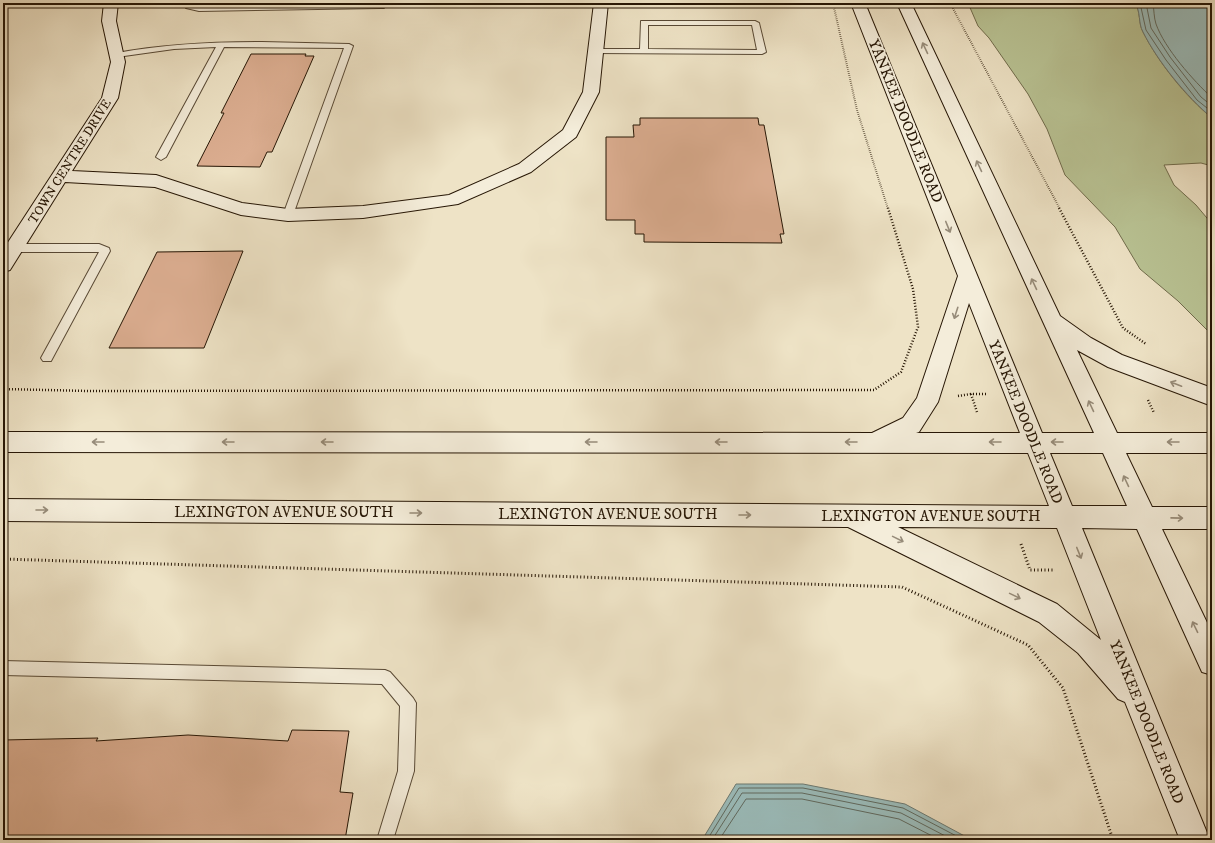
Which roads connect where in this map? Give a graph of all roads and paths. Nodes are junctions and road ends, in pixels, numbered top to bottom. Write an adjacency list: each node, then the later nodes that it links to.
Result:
1 (111, 3): 12 (street, TOWN CENTRE DRIVE)
2 (188, 3): 3 (lane)
3 (382, 3)
4 (601, 3): 10 (street)
5 (833, 3): 22 (path)
6 (858, 3): 18 (street, YANKEE DOODLE ROAD, one-way to 18)
7 (904, 3): 19 (street, one-way to 7)
8 (950, 3): 20 (path)
9 (221, 45): 12 (lane); 13 (lane); 15 (lane)
10 (596, 51): 11 (lane); 15 (street)
11 (644, 52): 11 (lane)
12 (117, 55): 14 (street, TOWN CENTRE DRIVE)
13 (161, 157)
14 (60, 176): 15 (street); 16 (street, TOWN CENTRE DRIVE)
15 (288, 215)
16 (14, 248): 17 (street, TOWN CENTRE DRIVE); 21 (lane)
17 (3, 265)
18 (968, 276): 29 (street, one-way to 29); 30 (street, YANKEE DOODLE ROAD)
19 (1051, 319): 26 (street, one-way to 19); 31 (street, one-way to 19)
20 (1148, 346)
21 (47, 358)
22 (3, 389)
23 (971, 394): 24 (path); 25 (path); 27 (path)
24 (993, 394)
25 (957, 396)
26 (1212, 398)
27 (977, 412)
28 (3, 442): 29 (street, one-way to 28)
29 (876, 442): 30 (street, one-way to 29)
30 (1034, 442): 31 (street, one-way to 30); 35 (street, YANKEE DOODLE ROAD)
31 (1108, 442): 32 (street, one-way to 31); 36 (street, one-way to 31)
32 (1212, 443)
33 (3, 510): 34 (street, LEXINGTON AVENUE SOUTH, one-way to 34)
34 (851, 516): 35 (street, LEXINGTON AVENUE SOUTH); 43 (street, one-way to 43)
35 (1065, 517): 36 (street, LEXINGTON AVENUE SOUTH); 43 (street, YANKEE DOODLE ROAD, one-way to 43)
36 (1143, 517): 37 (street, LEXINGTON AVENUE SOUTH, one-way to 37); 41 (street, one-way to 36)
37 (1212, 518)
38 (1021, 543): 40 (path)
39 (3, 559): 45 (path)
40 (1058, 570)
41 (1212, 662)
42 (3, 668): 44 (lane)
43 (1138, 701): 46 (street, YANKEE DOODLE ROAD)
44 (385, 840)
45 (1113, 840)
46 (1195, 840)

